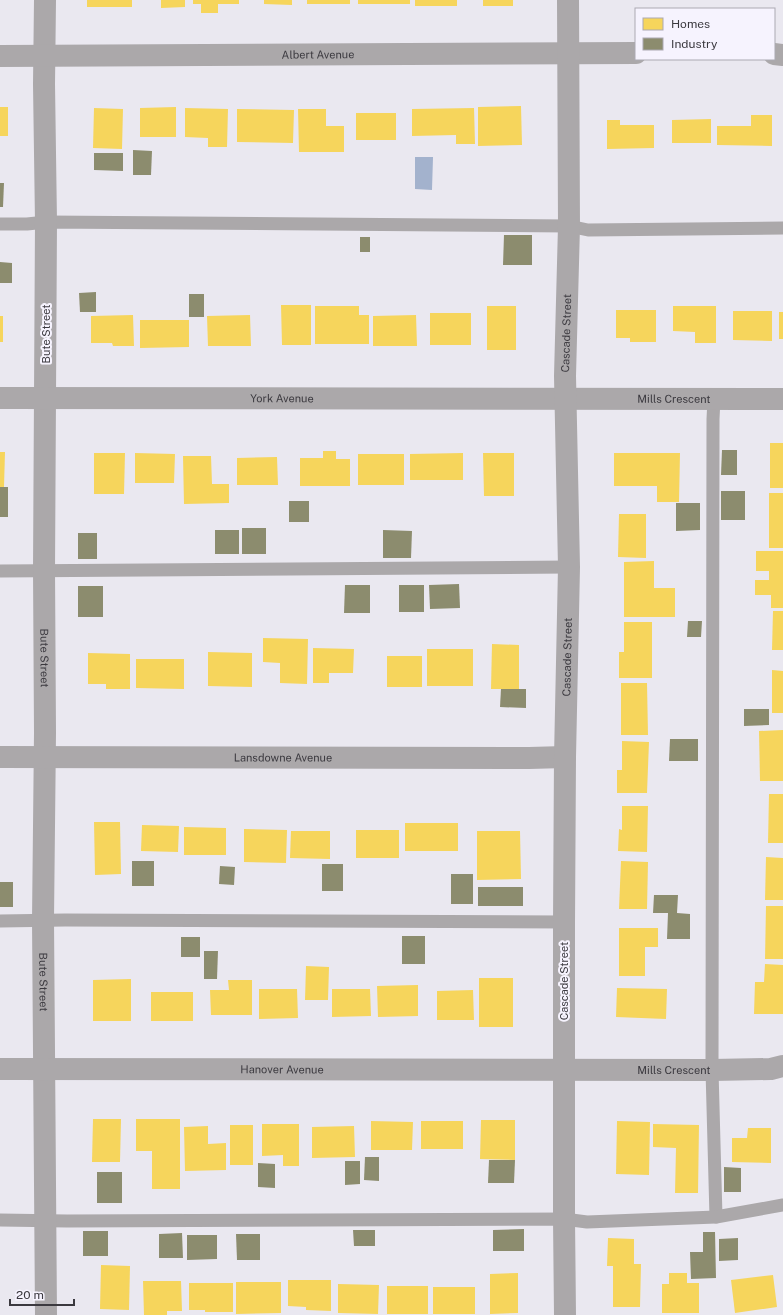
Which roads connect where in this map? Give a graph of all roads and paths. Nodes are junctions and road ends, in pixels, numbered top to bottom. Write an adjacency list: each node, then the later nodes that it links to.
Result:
1 (45, 0): 6 (street, Bute Street)
2 (568, 0): 3 (street, Cascade Street)
3 (569, 53): 4 (street, Albert Avenue); 6 (street, Albert Avenue); 9 (street, Cascade Street)
4 (635, 53)
5 (0, 56): 6 (street, Albert Avenue)
6 (44, 56): 7 (street, Bute Street)
7 (46, 222): 8 (lane); 9 (lane); 12 (street, Bute Street)
8 (0, 224)
9 (569, 226): 10 (lane); 13 (street, Cascade Street)
10 (783, 228)
11 (0, 398): 12 (street, York Avenue)
12 (46, 399): 13 (street, York Avenue); 18 (street, Bute Street)
13 (565, 399): 14 (street, Mills Crescent); 16 (street, Cascade Street)
14 (714, 399): 15 (street, Mills Crescent); 29 (lane)
15 (783, 399)
16 (569, 567): 18 (lane); 21 (street, Cascade Street)
17 (0, 570): 18 (lane)
18 (44, 570): 19 (street, Bute Street)
19 (45, 756): 20 (street, Lansdowne Avenue); 21 (street, Lansdowne Avenue); 22 (street, Bute Street)
20 (0, 757)
21 (565, 757): 24 (street, Cascade Street)
22 (43, 920): 23 (lane); 24 (lane); 27 (street, Bute Street)
23 (0, 921)
24 (564, 922): 28 (street, Cascade Street)
25 (783, 1066): 29 (street, Mills Crescent)
26 (0, 1069): 27 (street, Hanover Avenue)
27 (44, 1069): 28 (street, Hanover Avenue); 34 (street, Bute Street)
28 (565, 1069): 29 (street, Mills Crescent); 32 (street, Cascade Street)
29 (712, 1070): 31 (lane)
30 (783, 1205): 31 (lane)
31 (716, 1217): 32 (lane)
32 (564, 1219): 34 (lane); 36 (street, Cascade Street)
33 (0, 1220): 34 (lane)
34 (45, 1220): 35 (street, Bute Street)
35 (46, 1315)
36 (565, 1315)

